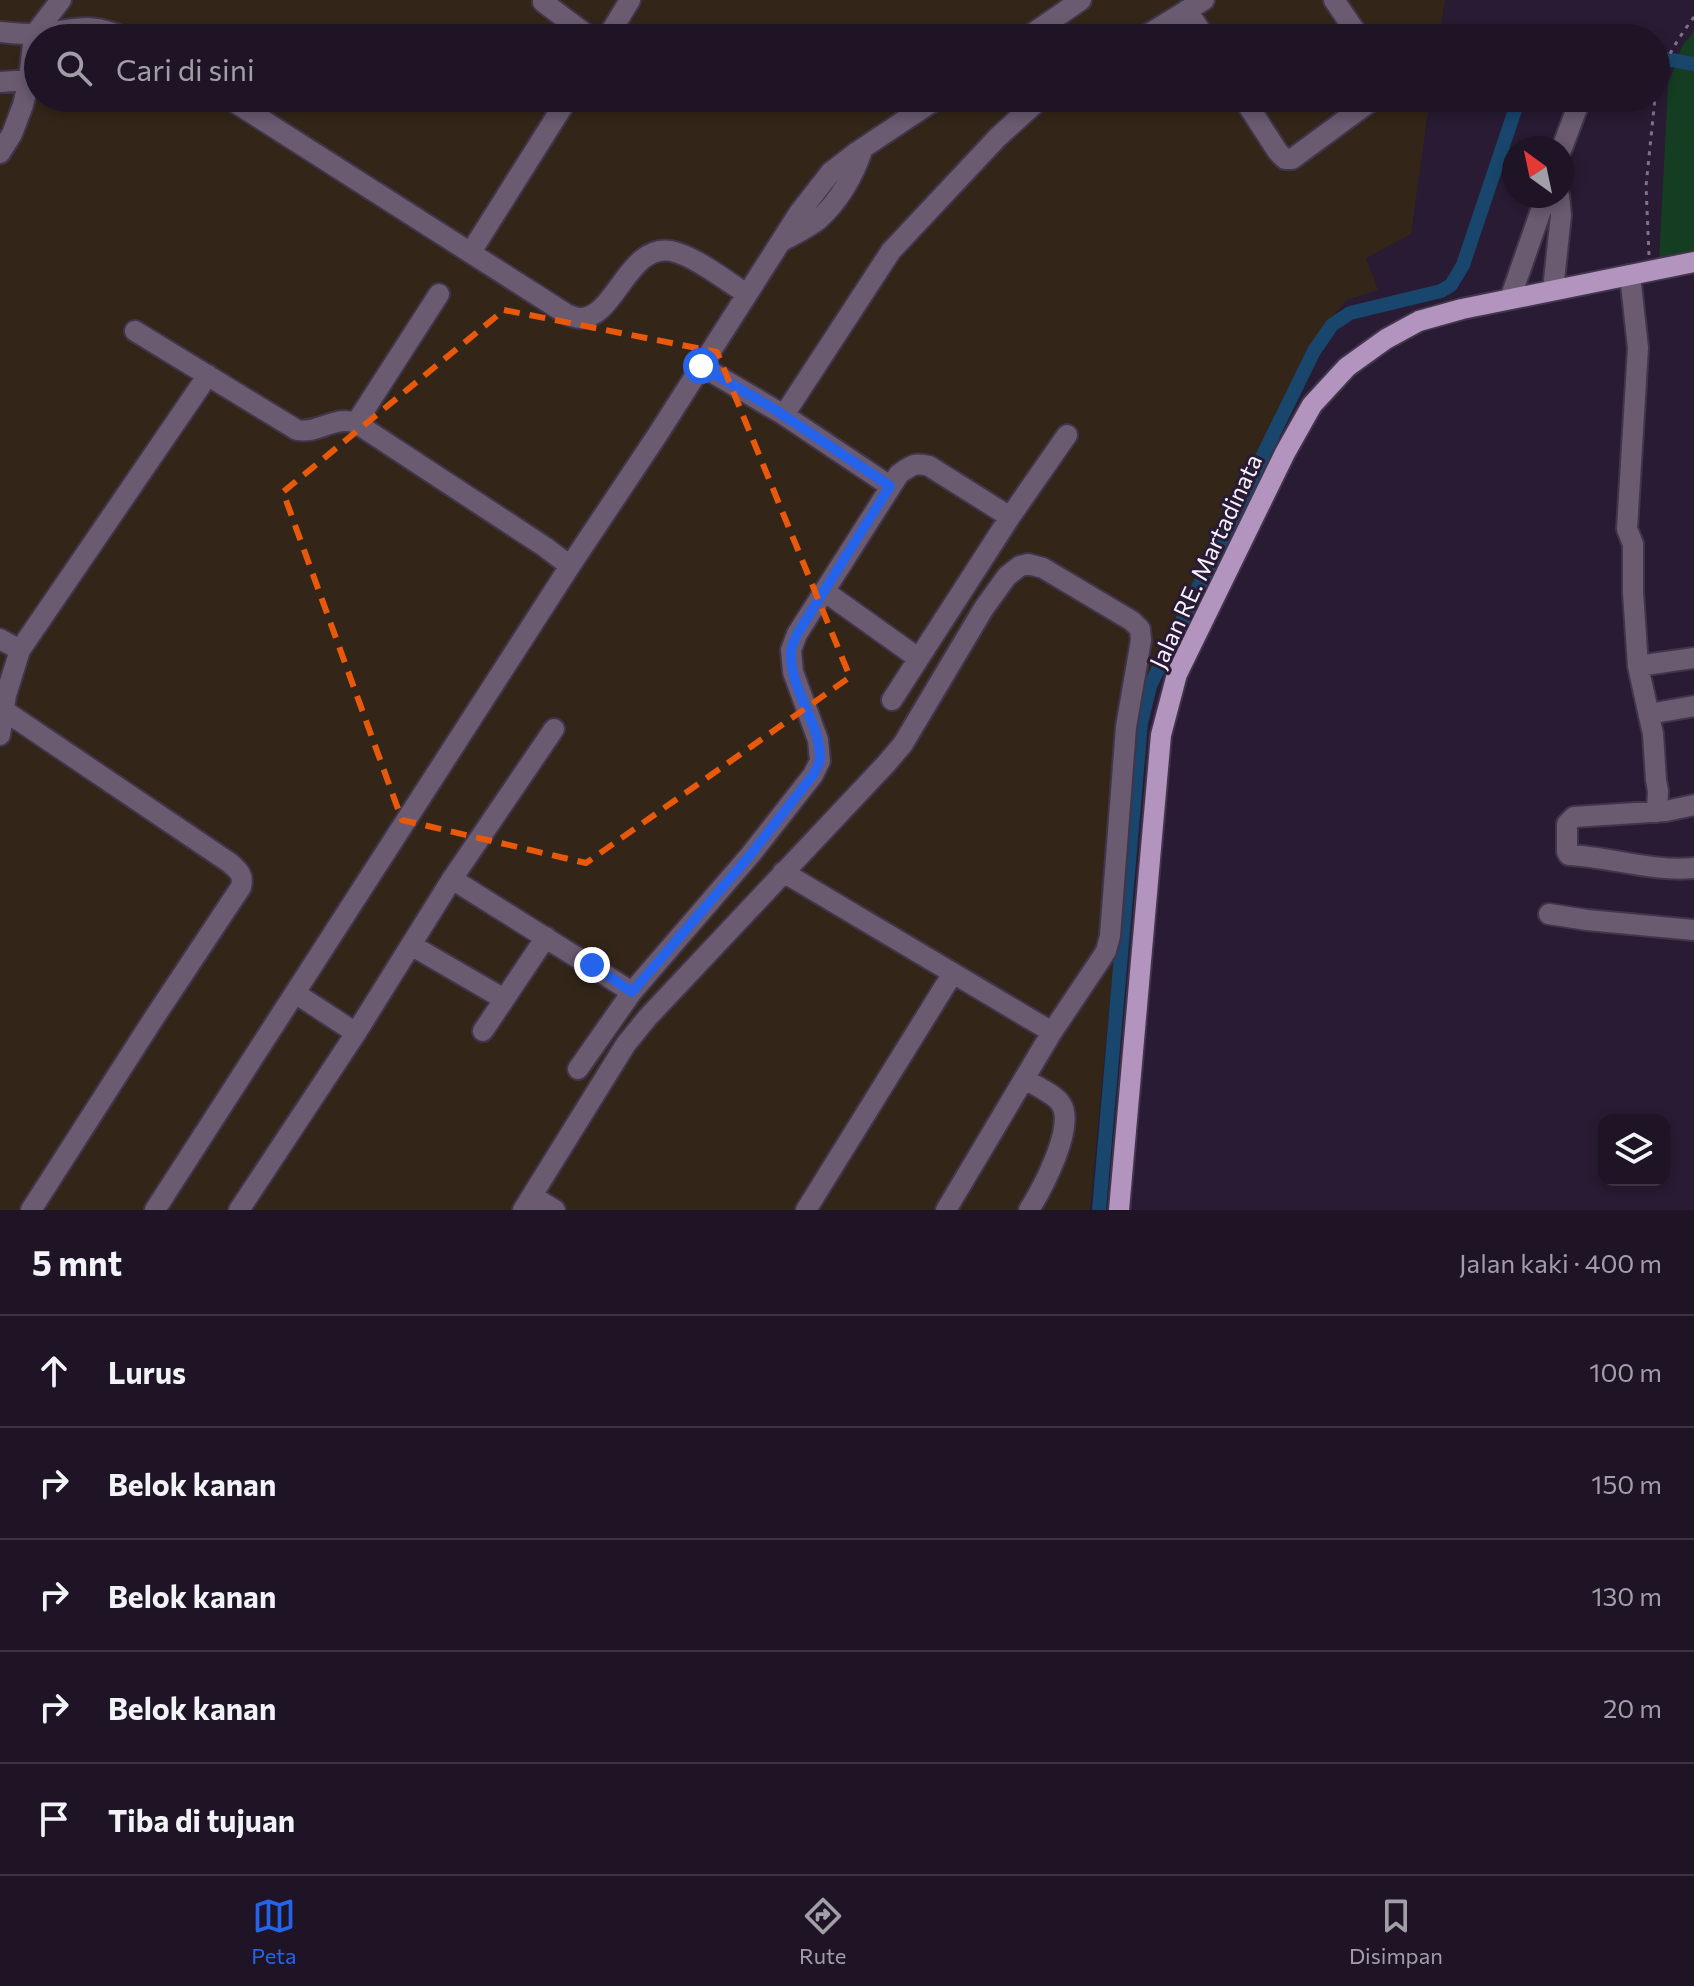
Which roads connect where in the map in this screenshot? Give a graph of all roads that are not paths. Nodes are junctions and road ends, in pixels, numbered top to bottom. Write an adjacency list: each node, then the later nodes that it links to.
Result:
1 (61, 0): 7 (street)
2 (630, 0): 9 (street)
3 (1081, 0): 10 (street)
4 (1334, 0): 12 (street)
5 (543, 2): 8 (street)
6 (1196, 5): 11 (street)
7 (42, 24)
8 (572, 24)
9 (615, 24)
10 (1046, 24)
11 (1165, 24)
12 (1350, 24)
13 (0, 32): 14 (street)
14 (24, 34)
15 (24, 80): 16 (street)
16 (0, 82)
17 (24, 101): 26 (street)
18 (250, 112): 29 (street)
19 (559, 112): 29 (street)
20 (917, 112): 34 (street)
21 (1026, 112): 39 (street)
22 (1252, 112): 23 (street)
23 (1356, 112)
24 (1576, 112): 25 (street)
25 (1566, 136)
26 (0, 153)
27 (1542, 208): 35 (street)
28 (1560, 208): 32 (street)
29 (471, 252): 34 (street)
30 (1694, 262): 31 (main road, Jalan RE. Martadinata)
31 (1640, 273): 32 (main road, Jalan RE. Martadinata); 50 (street)
32 (1553, 290): 35 (main road, Jalan RE. Martadinata)
33 (439, 294): 40 (street)
34 (747, 294): 37 (street)
35 (1510, 299): 83 (main road, Jalan RE. Martadinata)
36 (135, 331): 38 (street)
37 (701, 366): 39 (street); 44 (street)
38 (208, 375): 40 (street); 47 (street)
39 (784, 415): 42 (street)
40 (356, 423): 44 (street)
41 (1067, 435): 43 (street)
42 (890, 486): 43 (street); 45 (street)
43 (1010, 517): 48 (street)
44 (570, 566): 68 (street)
45 (824, 591): 48 (street); 67 (street)
46 (0, 639): 47 (street)
47 (20, 650): 53 (street)
48 (918, 658): 51 (street)
49 (1694, 658): 50 (street)
50 (1638, 666): 54 (street)
51 (892, 700)
52 (1694, 706): 54 (street)
53 (5, 711): 56 (street); 76 (street)
54 (1649, 714): 58 (street)
55 (554, 729): 61 (street)
56 (0, 735)
57 (1694, 805): 58 (street)
58 (1657, 812): 59 (street)
59 (1694, 868)
60 (783, 872): 66 (street); 71 (street); 75 (street)
61 (452, 879): 64 (street); 65 (street)
62 (1549, 914): 63 (street)
63 (1694, 930)
64 (546, 937): 67 (street); 69 (street)
65 (411, 945): 69 (street); 72 (street)
66 (953, 973): 71 (street); 80 (street)
67 (632, 992): 73 (street)
68 (295, 993): 72 (street); 77 (street)
69 (504, 999): 70 (street)
70 (483, 1031)
71 (1052, 1032): 74 (street)
72 (356, 1033): 78 (street)
73 (578, 1069)
74 (1025, 1079): 81 (street); 82 (street)
75 (527, 1203): 79 (street)
76 (31, 1210)
77 (155, 1210)
78 (239, 1210)
79 (555, 1210)
80 (806, 1210)
81 (946, 1210)
82 (1029, 1210)
83 (1119, 1210)

